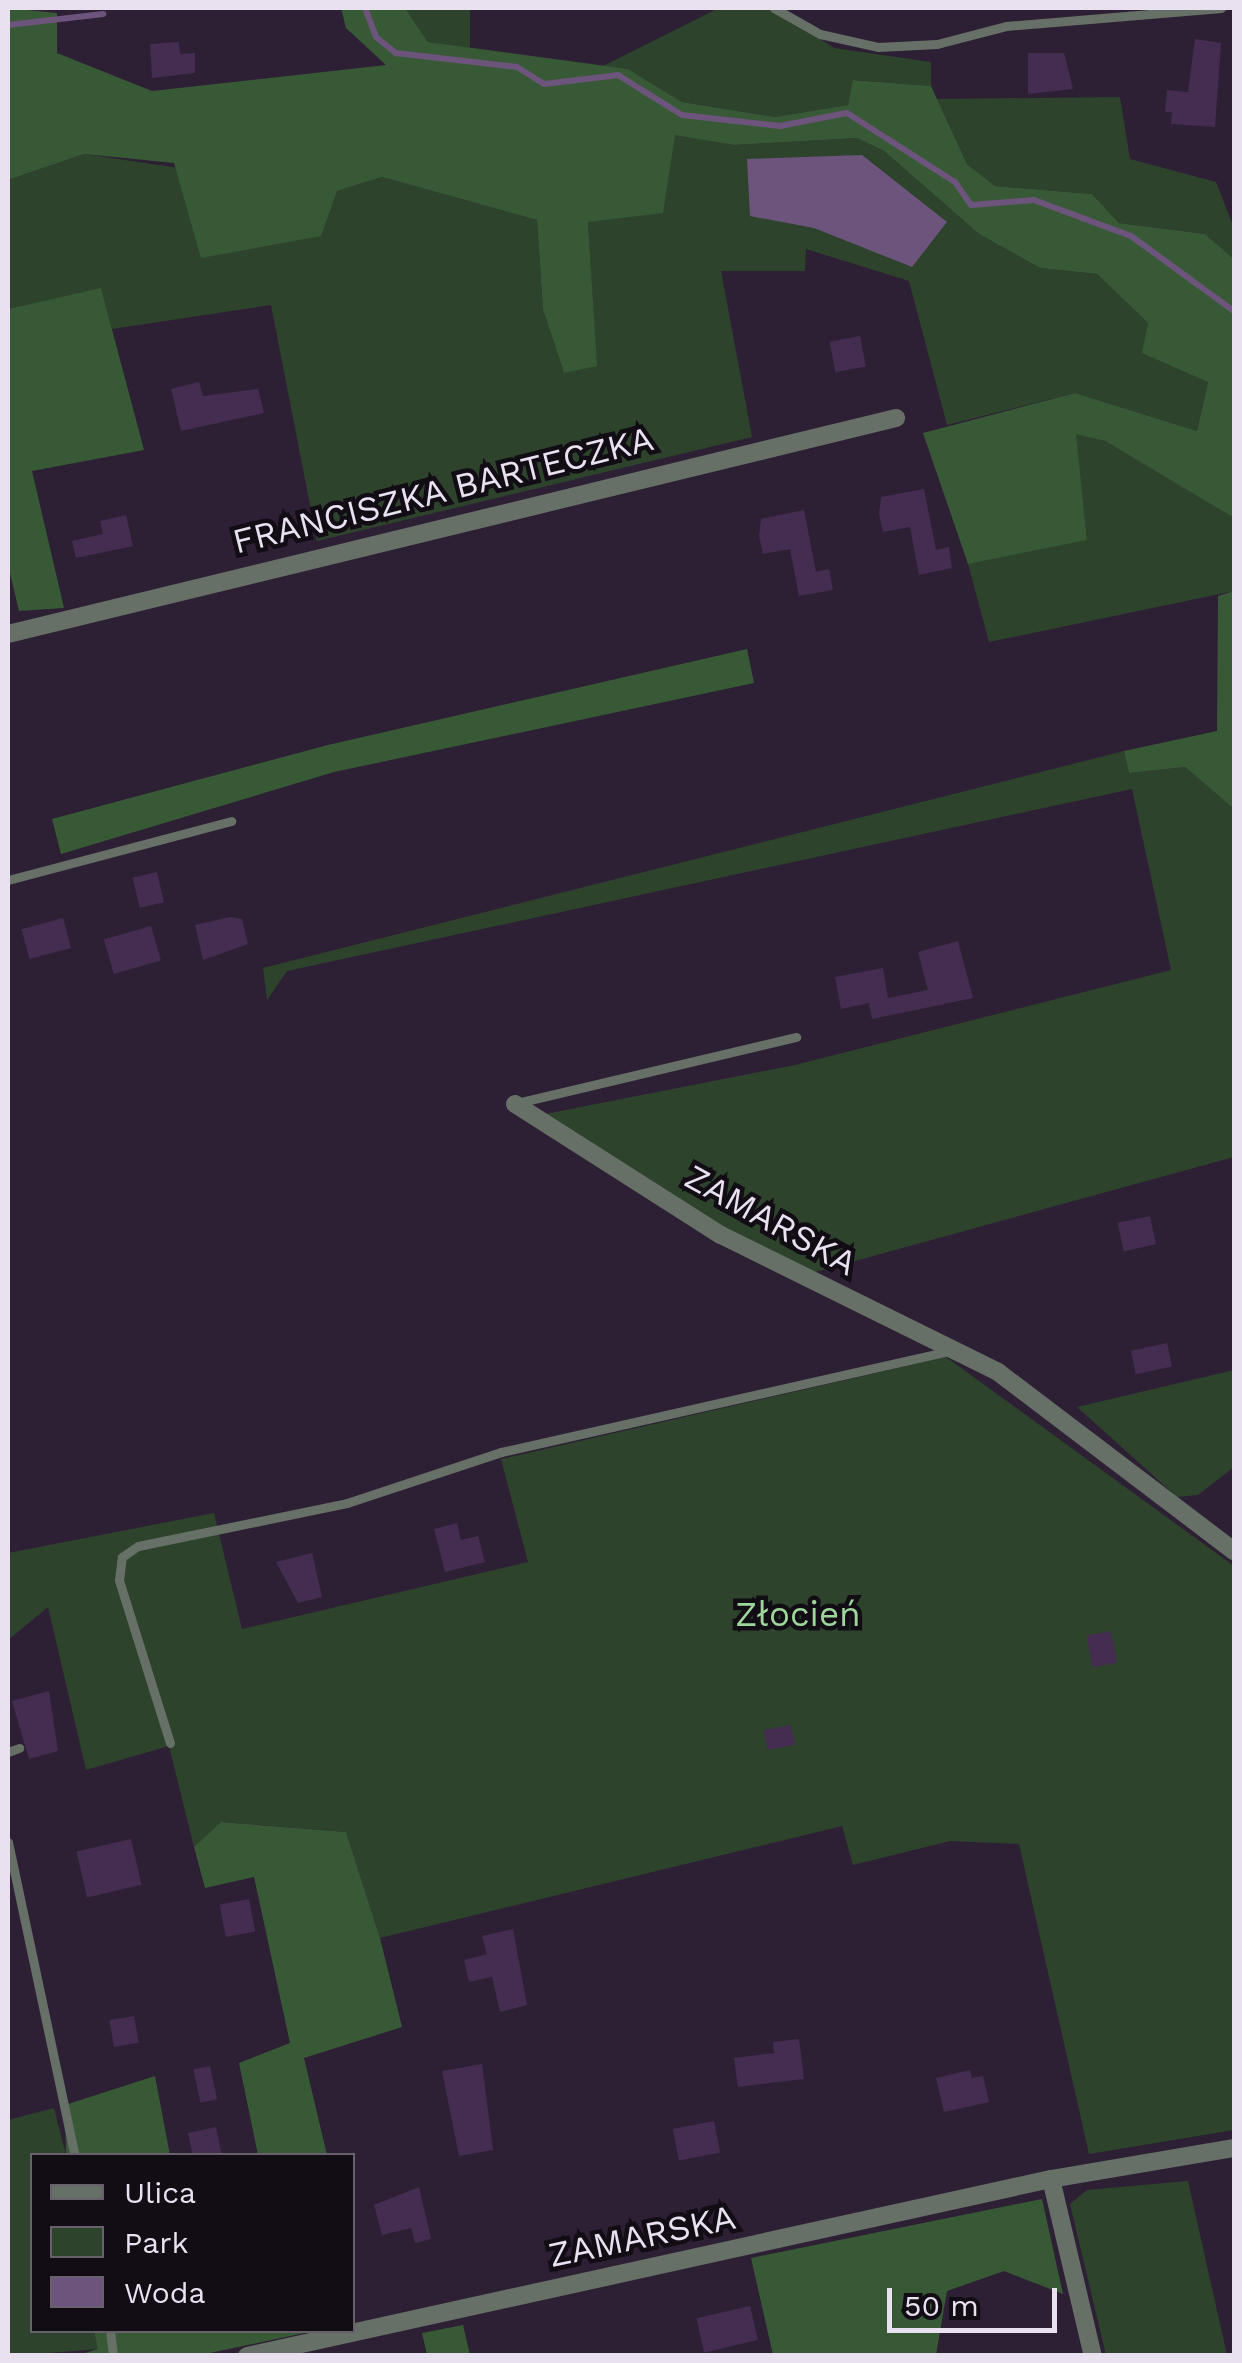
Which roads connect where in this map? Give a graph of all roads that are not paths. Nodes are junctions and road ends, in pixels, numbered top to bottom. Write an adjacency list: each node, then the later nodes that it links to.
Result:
1 (774, 8): 2 (lane)
2 (1221, 8)
3 (896, 418): 4 (street, FRANCISZKA BARTECZKA)
4 (8, 634)
5 (230, 821): 6 (lane)
6 (8, 880)
7 (796, 1038): 8 (lane, ZAMARSKA)
8 (515, 1104): 9 (street, ZAMARSKA)
9 (949, 1352): 10 (street, ZAMARSKA); 11 (lane)
10 (1234, 1551)
11 (170, 1743)
12 (19, 1748): 13 (lane)
13 (8, 1752)
14 (8, 1842): 16 (lane)
15 (1234, 2148): 17 (street, ZAMARSKA)
16 (74, 2153)
17 (1051, 2179): 18 (street, ZAMARSKA); 21 (street)
18 (355, 2332)
19 (351, 2333): 20 (street, ZAMARSKA)
20 (247, 2356)
21 (1093, 2356)

